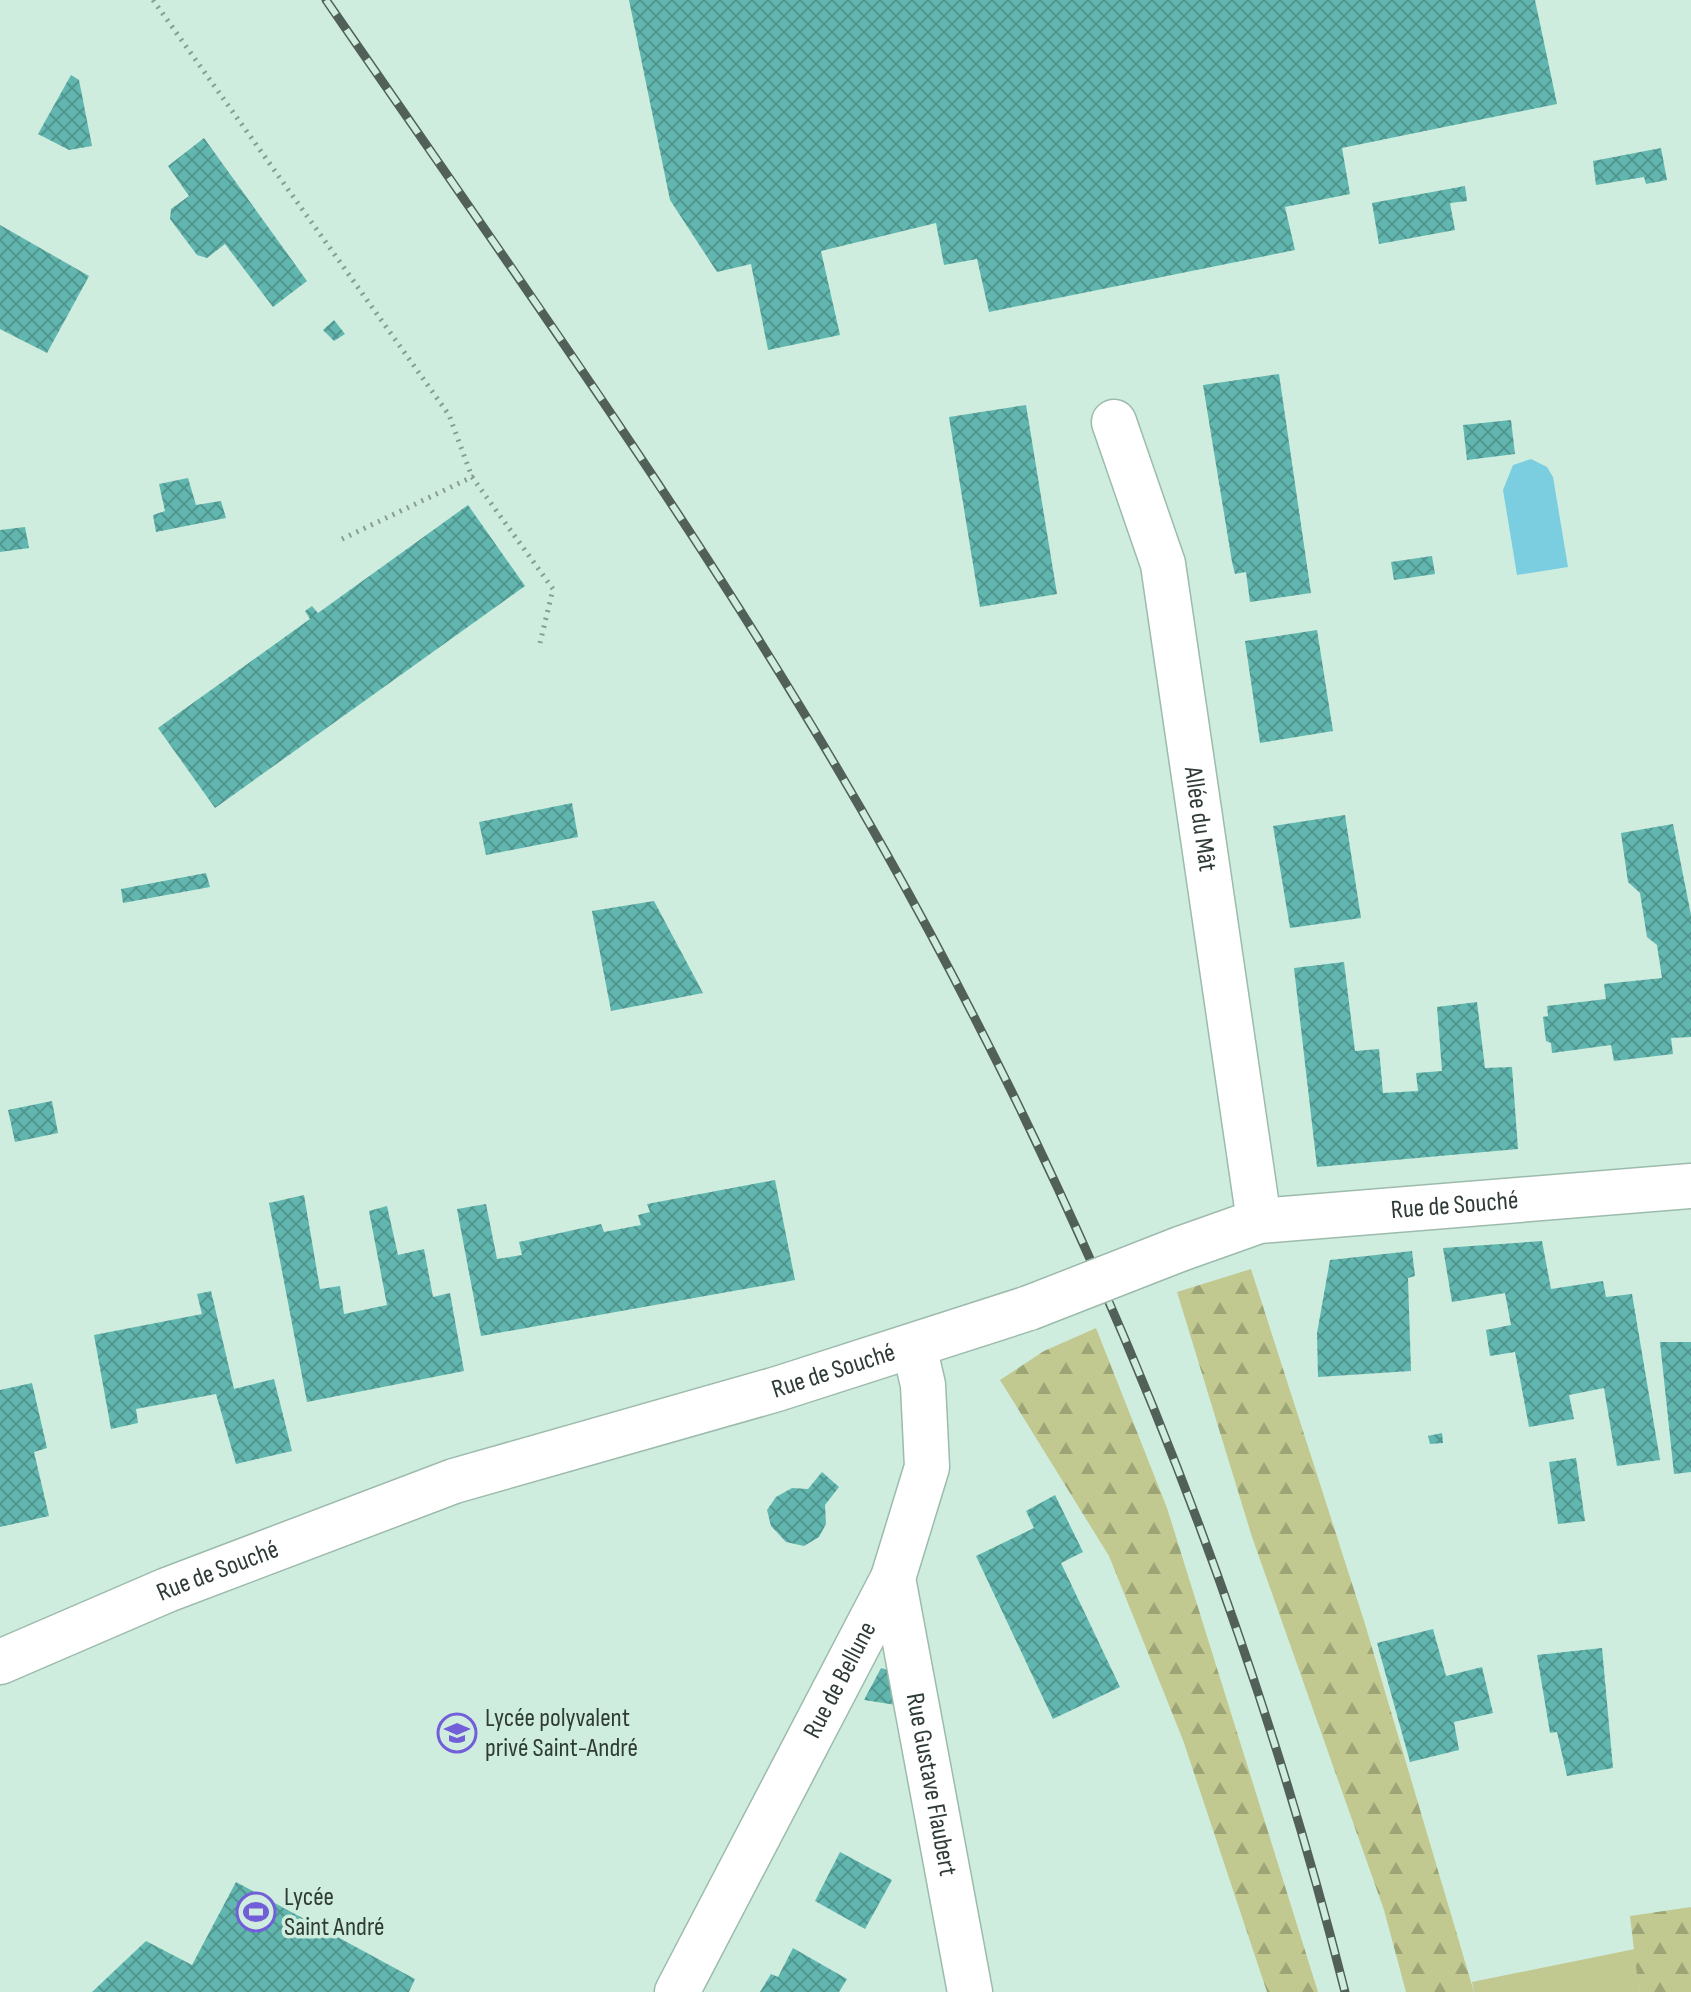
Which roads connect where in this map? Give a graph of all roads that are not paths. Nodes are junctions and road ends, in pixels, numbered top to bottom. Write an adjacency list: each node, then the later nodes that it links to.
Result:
1 (1114, 422): 3 (street, Allée du Mât)
2 (1691, 1186): 3 (street, Rue de Souché)
3 (1259, 1221): 4 (street, Rue de Souché, bridge)
4 (914, 1346): 5 (street, Rue de Bellune); 6 (street, Rue de Souché)
5 (893, 1578): 7 (street, Rue de Bellune); 8 (street, Rue Gustave Flaubert)
6 (0, 1662)
7 (677, 1992)
8 (970, 1992)

